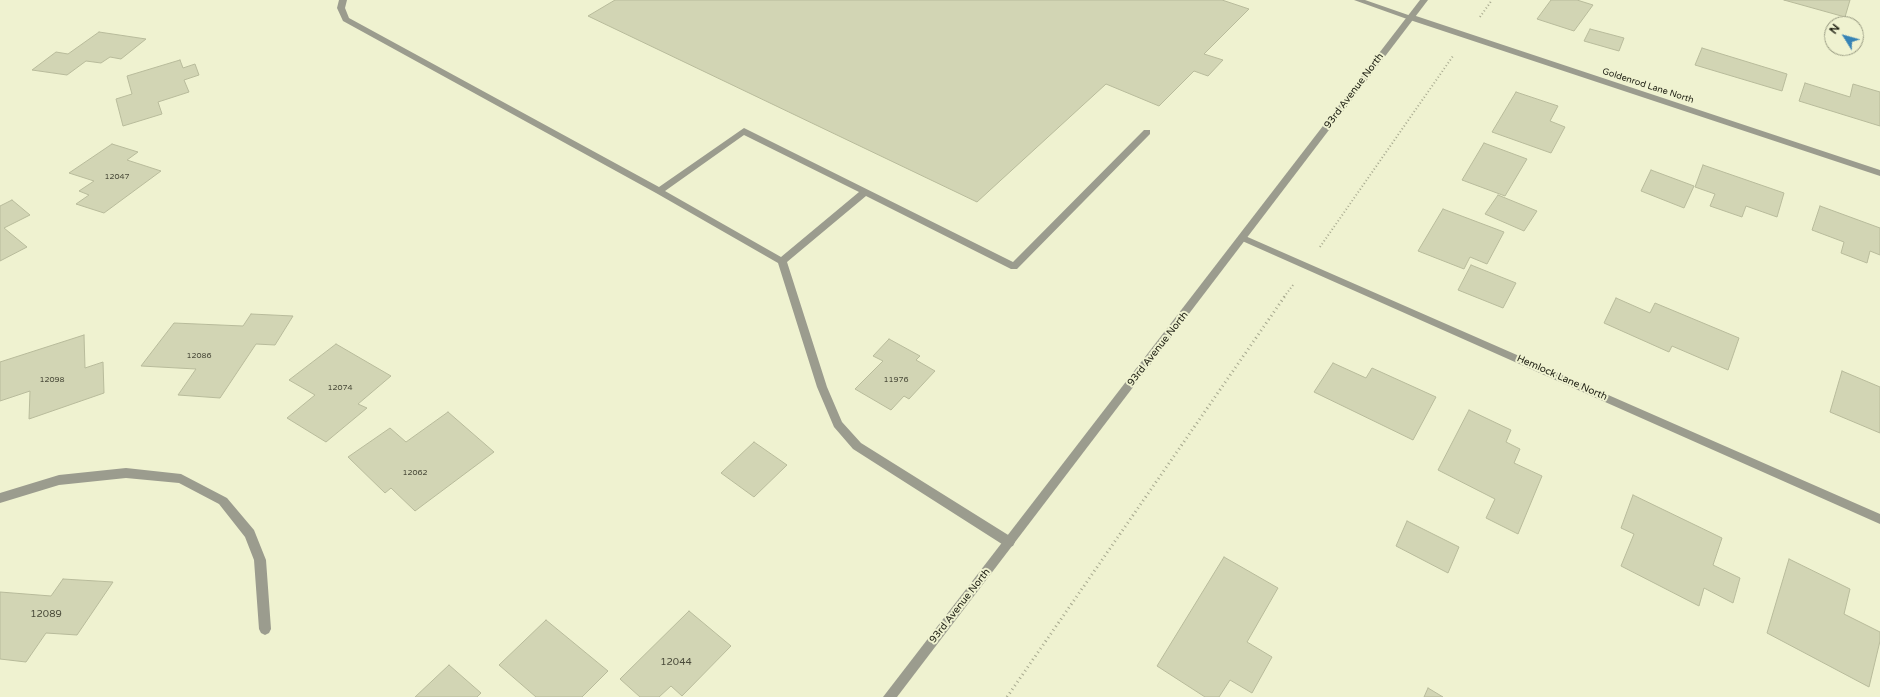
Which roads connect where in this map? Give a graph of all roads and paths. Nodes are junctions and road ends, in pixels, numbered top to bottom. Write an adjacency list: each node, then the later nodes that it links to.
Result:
1 (343, 0): 9 (street)
2 (1358, 0): 5 (street, Goldenrod Lane North)
3 (1424, 0): 5 (street, 93rd Avenue North)
4 (1492, 0): 6 (path)
5 (1410, 17): 6 (street, Goldenrod Lane North); 11 (street, 93rd Avenue North)
6 (1467, 36): 8 (street, Goldenrod Lane North); 13 (path)
7 (1147, 132): 10 (street)
8 (1880, 173)
9 (659, 191): 10 (street); 12 (street)
10 (865, 192): 12 (street)
11 (1244, 238): 13 (street, Hemlock Lane North); 16 (street, 93rd Avenue North)
12 (782, 261): 16 (street)
13 (1307, 265): 15 (street, Hemlock Lane North); 19 (path)
14 (0, 498): 17 (street)
15 (1880, 519)
16 (1009, 542): 18 (street, 93rd Avenue North)
17 (265, 630)
18 (889, 697)
19 (1006, 697)

